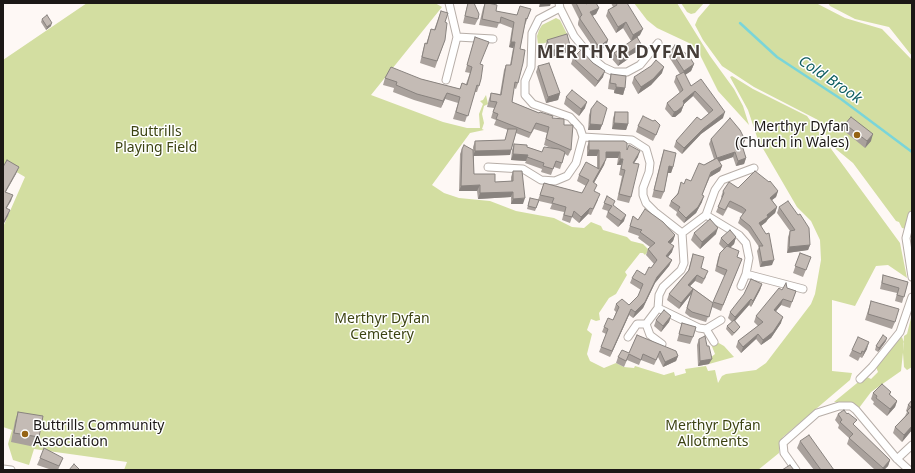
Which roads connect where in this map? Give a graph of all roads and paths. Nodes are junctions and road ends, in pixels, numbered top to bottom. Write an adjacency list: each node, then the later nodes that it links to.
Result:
1 (449, 3): 3 (street)
2 (560, 5): 5 (street); 7 (street)
3 (457, 37): 4 (street); 6 (street)
4 (493, 39)
5 (658, 43)
6 (446, 80)
7 (583, 137): 8 (street); 12 (street)
8 (488, 167)
9 (754, 168): 10 (street)
10 (706, 215): 12 (street); 13 (street)
11 (912, 215): 14 (street)
12 (682, 233): 18 (street)
13 (746, 274): 15 (street); 16 (street)
14 (912, 277)
15 (741, 286)
16 (803, 289)
17 (912, 297): 25 (street)
18 (658, 308): 20 (street); 21 (street)
19 (722, 320): 21 (street)
20 (646, 324): 22 (street); 24 (street)
21 (706, 329): 23 (street)
22 (628, 337)
23 (714, 342)
24 (662, 344)
25 (860, 379)
26 (912, 445): 27 (street)
27 (897, 459): 30 (street); 31 (street)
28 (3, 469): 29 (street)
29 (11, 470)
30 (796, 470)
31 (909, 470)

